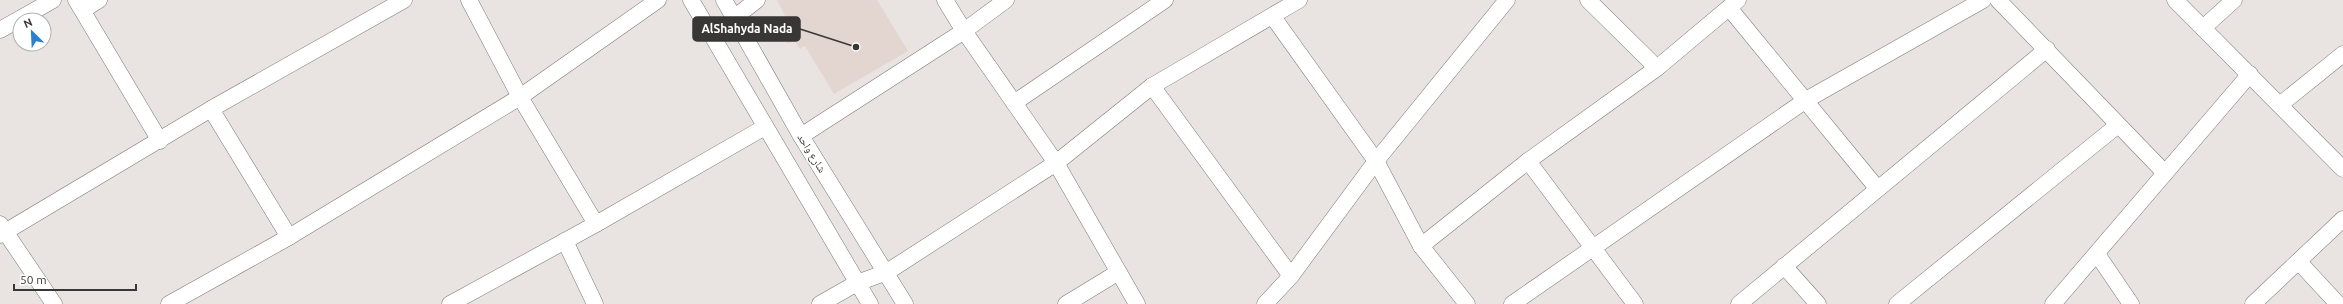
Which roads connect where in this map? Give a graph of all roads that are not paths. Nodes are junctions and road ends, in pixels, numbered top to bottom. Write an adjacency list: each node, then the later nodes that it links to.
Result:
1 (53, 0): 24 (street)
2 (99, 0): 20 (street)
3 (404, 0): 35 (street)
4 (469, 0): 31 (street)
5 (658, 0): 31 (street)
6 (691, 0): 37 (street)
7 (724, 0): 22 (street, شارع واحد)
8 (757, 0): 22 (street)
9 (945, 0): 25 (street)
10 (1006, 0): 25 (street)
11 (1165, 0): 33 (street)
12 (1299, 0): 21 (street)
13 (1588, 0): 28 (street)
14 (1998, 0): 26 (street)
15 (2176, 0): 23 (street)
16 (2234, 0): 23 (street)
17 (1978, 1): 32 (street)
18 (1497, 4): 40 (street)
19 (1734, 4): 28 (street); 32 (street)
20 (79, 5): 39 (street)
21 (1273, 17): 30 (street); 40 (street)
22 (734, 18): 38 (street, شارع واحد)
23 (2203, 28): 29 (street)
24 (0, 30)
25 (964, 31): 33 (street); 38 (street)
26 (2047, 49): 36 (street); 45 (street)
27 (2343, 54): 34 (street)
28 (1657, 68): 41 (street)
29 (2250, 74): 34 (street); 44 (street)
30 (1152, 86): 42 (street); 58 (street)
31 (520, 97): 47 (street); 49 (street)
32 (1806, 100): 45 (street); 52 (street)
33 (1014, 103): 42 (street)
34 (2281, 104): 43 (street)
35 (211, 109): 39 (street); 49 (street)
36 (2118, 125): 44 (street); 75 (street)
37 (765, 127): 47 (street); 59 (street)
38 (801, 136): 56 (street, شارع واحد)
39 (160, 141): 48 (street)
40 (1376, 161): 51 (street); 58 (street)
41 (1528, 161): 51 (street); 52 (street)
42 (1056, 163): 56 (street); 57 (street)
43 (2343, 169)
44 (2165, 174): 53 (street)
45 (1877, 188): 55 (street)
46 (2343, 219): 54 (street)
47 (596, 224): 50 (street)
48 (2, 231): 61 (street)
49 (289, 237): 62 (street)
50 (565, 241): 60 (street); 63 (street)
51 (1422, 246): 70 (street)
52 (1593, 247): 71 (street); 72 (street)
53 (2097, 254): 76 (street); 77 (street)
54 (2299, 262): 78 (street); 79 (street)
55 (1784, 266): 73 (street); 74 (street)
56 (887, 272): 59 (street); 66 (street, شارع واحد)
57 (1117, 273): 67 (street); 68 (street)
58 (1291, 276): 69 (street)
59 (858, 283): 64 (street); 65 (street)
60 (460, 301)
61 (54, 304)
62 (169, 304)
63 (595, 304)
64 (820, 304)
65 (870, 304)
66 (905, 304)
67 (1066, 304)
68 (1137, 304)
69 (1265, 304)
70 (1467, 304)
71 (1512, 304)
72 (1635, 304)
73 (1739, 304)
74 (1818, 304)
75 (1897, 304)
76 (2053, 304)
77 (2131, 304)
78 (2252, 304)
79 (2338, 304)

